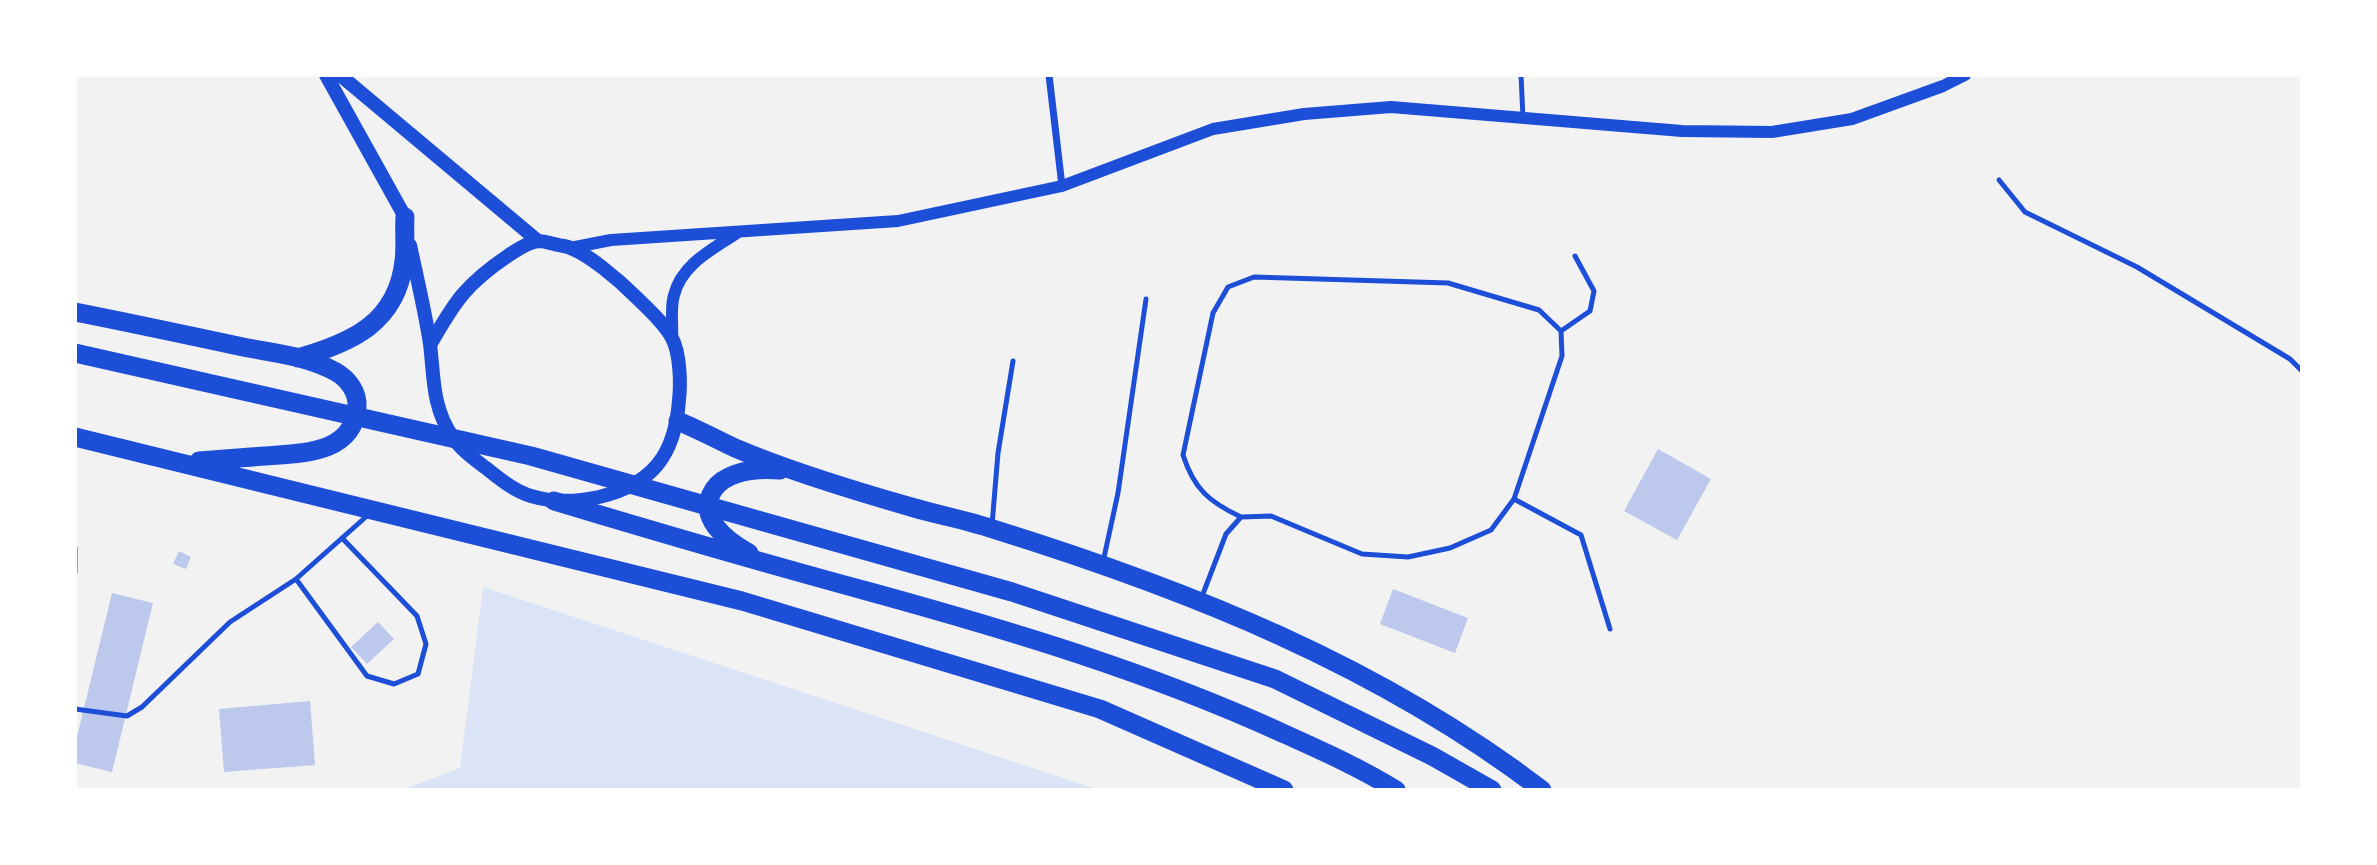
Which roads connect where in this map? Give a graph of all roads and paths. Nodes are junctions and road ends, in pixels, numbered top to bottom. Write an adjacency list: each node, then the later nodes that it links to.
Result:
1 (326, 75): 9 (main road)
2 (340, 75): 11 (main road)
3 (1049, 75): 8 (street)
4 (1521, 75): 6 (lane)
5 (1965, 75): 6 (street)
6 (1523, 118): 8 (street)
7 (2000, 180): 22 (lane)
8 (1062, 186): 10 (street)
9 (404, 217): 18 (main road); 20 (highway)
10 (739, 231): 12 (street); 17 (street)
11 (538, 241): 12 (main road); 18 (main road)
12 (570, 247): 17 (main road)
13 (1576, 256): 16 (lane)
14 (1146, 299): 35 (lane)
15 (75, 312): 20 (highway)
16 (1561, 331): 27 (lane); 30 (lane)
17 (672, 338): 23 (main road)
18 (430, 345): 28 (main road)
19 (75, 353): 43 (highway)
20 (298, 358): 25 (highway)
21 (1013, 361): 31 (lane)
22 (2302, 371)
23 (678, 421): 26 (highway); 28 (main road)
24 (75, 437): 25 (highway)
25 (181, 462): 29 (highway)
26 (829, 481): 31 (highway); 34 (highway)
27 (1514, 499): 30 (lane); 39 (lane)
28 (554, 501): 34 (highway)
29 (373, 510): 32 (lane); 41 (highway)
30 (1241, 517): 38 (lane)
31 (992, 528): 35 (highway)
32 (342, 538): 37 (lane); 37 (lane)
33 (75, 548): 36 (lane)
34 (772, 565): 42 (highway)
35 (1102, 565): 38 (highway)
36 (75, 572)
37 (296, 579): 40 (lane)
38 (1200, 602): 44 (highway)
39 (1610, 629)
40 (75, 709)
41 (1284, 790)
42 (1396, 790)
43 (1492, 790)
44 (1542, 790)

